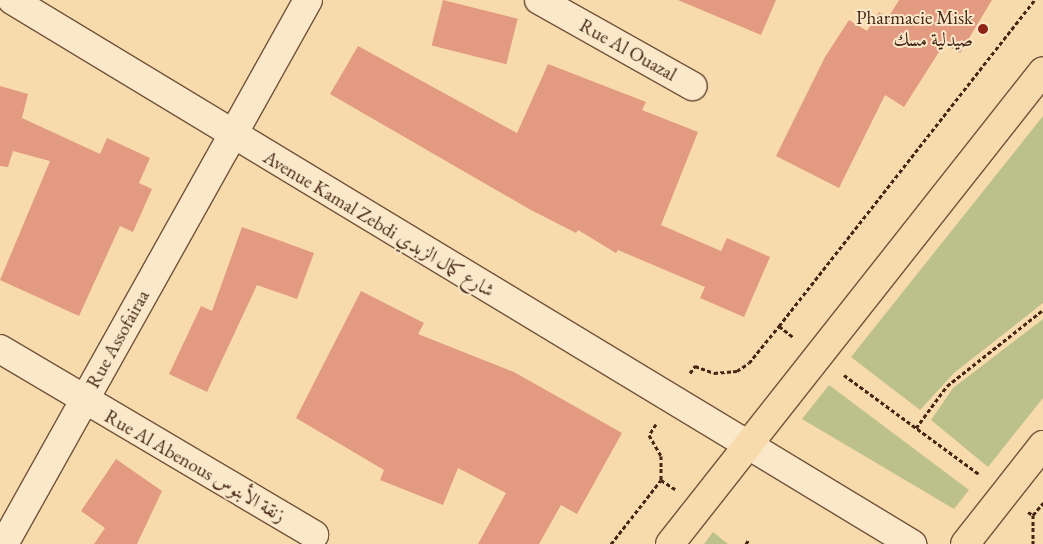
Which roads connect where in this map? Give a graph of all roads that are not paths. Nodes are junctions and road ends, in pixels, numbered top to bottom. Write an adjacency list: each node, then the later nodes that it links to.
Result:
1 (12, 0): 6 (street, Avenue Kamal Zebdi شارع كمال الزبدي)
2 (308, 0): 6 (street, Rue Assofairaa)
3 (539, 0): 5 (street, Rue Al Ouazal)
4 (1043, 70): 10 (main road)
5 (692, 86)
6 (230, 134): 8 (street, Rue Assofairaa); 10 (street, Avenue Kamal Zebdi شارع كمال الزبدي)
7 (0, 350): 8 (street, Rue Al Abenous زنقة الأبنوس)
8 (84, 402): 11 (street, Rue Al Abenous زنقة الأبنوس); 12 (street, Rue Assofairaa)
9 (1043, 445): 15 (main road)
10 (747, 448): 13 (main road); 14 (street, Avenue Kamal Zebdi شارع كمال الزبدي)
11 (314, 536)
12 (4, 544)
13 (670, 544)
14 (912, 544)
15 (965, 544)

